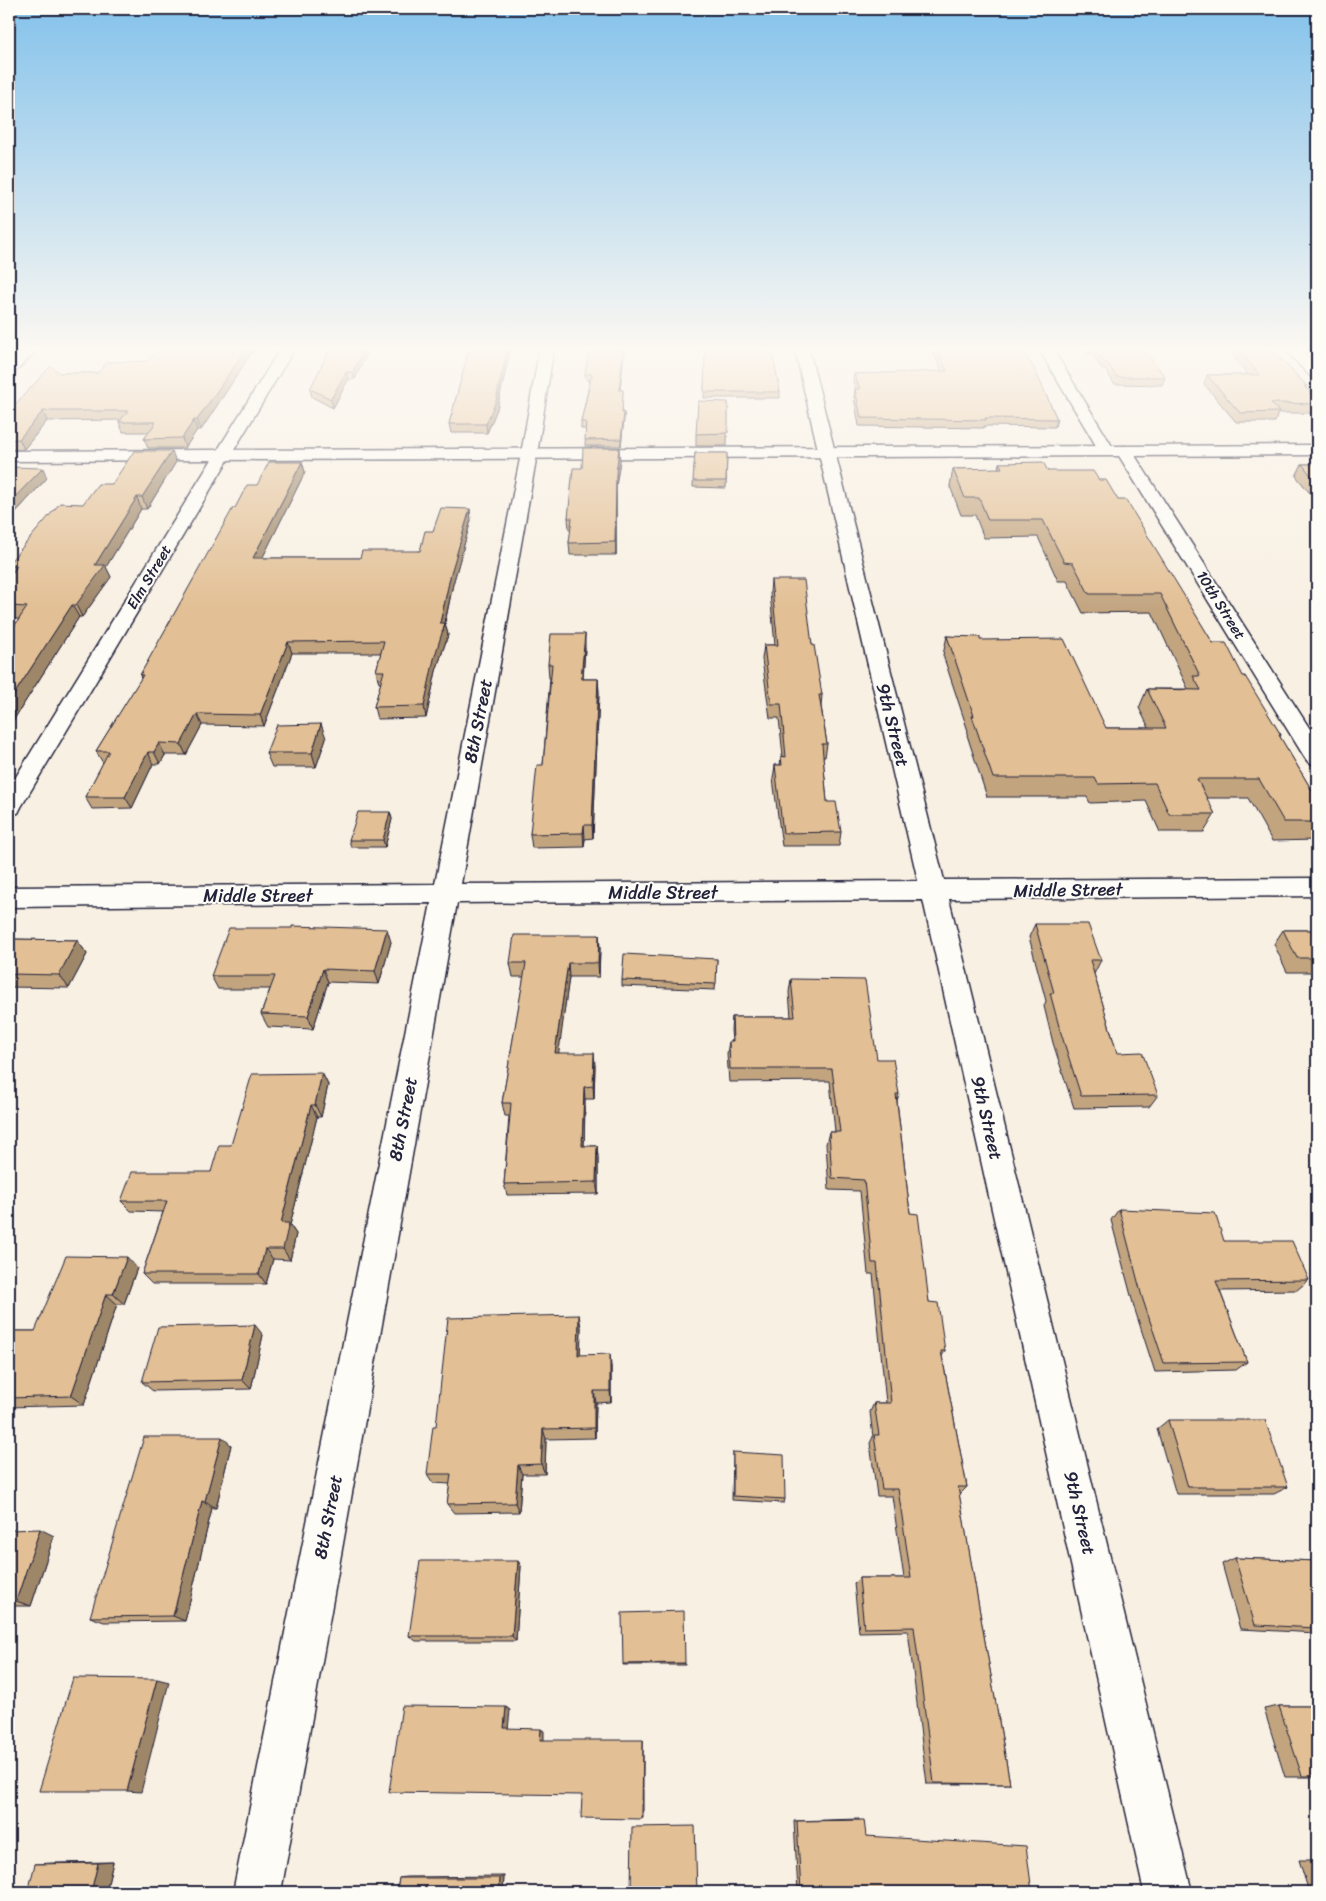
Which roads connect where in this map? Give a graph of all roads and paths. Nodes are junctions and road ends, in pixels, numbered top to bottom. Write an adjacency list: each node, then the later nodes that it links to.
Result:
1 (235, 435): 9 (street, Elm Street)
2 (532, 435): 8 (street, 8th Street)
3 (822, 435): 7 (street, 9th Street)
4 (1105, 435): 6 (street, 10th Street)
5 (1317, 450): 6 (street)
6 (1116, 451): 7 (street); 11 (street, 10th Street)
7 (826, 452): 8 (street); 14 (street, 9th Street)
8 (529, 454): 9 (street); 15 (street, 8th Street)
9 (223, 455): 10 (street); 12 (street, Elm Street)
10 (9, 456)
11 (1317, 758)
12 (9, 808)
13 (1317, 888): 14 (street, Middle Street)
14 (934, 892): 15 (street, Middle Street); 18 (street, 9th Street)
15 (446, 894): 16 (street, Middle Street); 17 (street, 8th Street)
16 (9, 896)
17 (257, 1892)
18 (1168, 1892)

